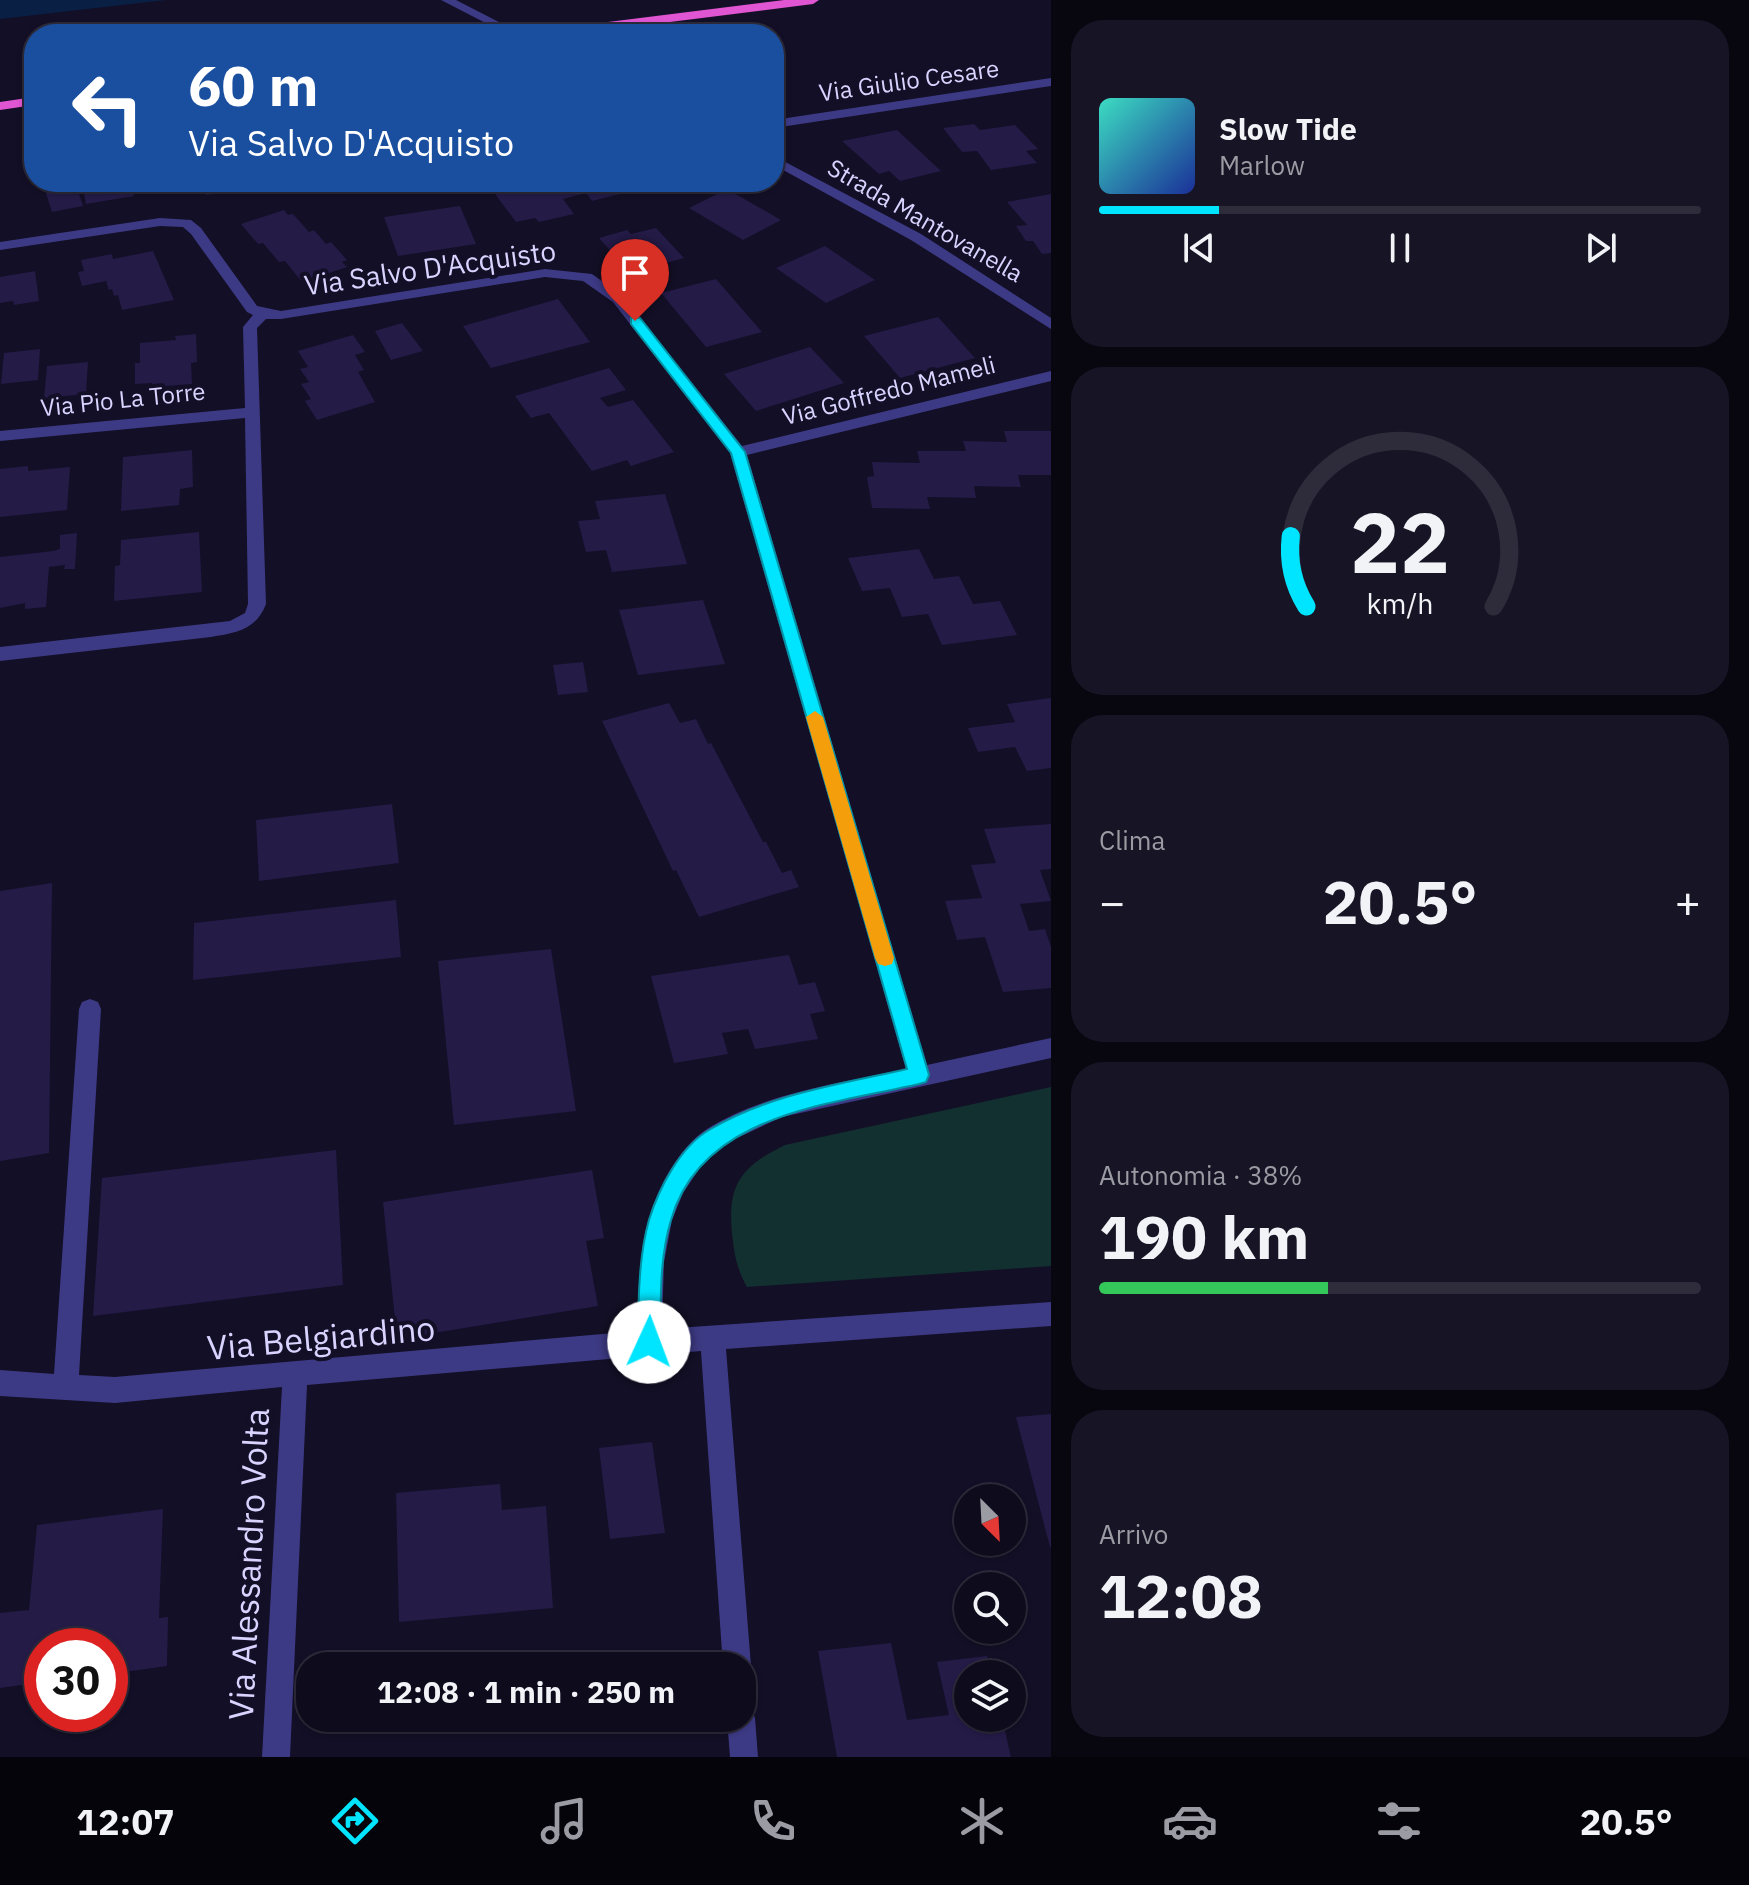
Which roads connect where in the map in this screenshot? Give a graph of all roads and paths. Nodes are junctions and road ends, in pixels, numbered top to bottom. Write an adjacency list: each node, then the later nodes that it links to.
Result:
1 (447, 0): 3 (street)
2 (813, 0): 4 (highway)
3 (496, 24)
4 (623, 24)
5 (1051, 82): 8 (street, Via Giulio Cesare)
6 (24, 102): 7 (highway)
7 (0, 106)
8 (784, 122)
9 (784, 165): 12 (street, Strada Mantovanella)
10 (0, 246): 11 (street)
11 (262, 314): 14 (street); 16 (street, Via Salvo D'Acquisto)
12 (1051, 325)
13 (1051, 376): 16 (street, Via Goffredo Mameli)
14 (252, 412): 15 (street, Via Pio La Torre); 17 (street)
15 (0, 436)
16 (738, 452): 20 (street, Via Salvo D'Acquisto)
17 (0, 654)
18 (90, 1009): 26 (street)
19 (1051, 1048): 20 (street)
20 (919, 1075): 23 (street)
21 (1051, 1314): 22 (street, Via Belgiardino)
22 (713, 1339): 23 (street, Via Belgiardino); 27 (street)
23 (649, 1342): 24 (street, Via Belgiardino)
24 (295, 1376): 26 (street, Via Belgiardino); 29 (street, Via Alessandro Volta)
25 (0, 1383): 26 (street, Via Belgiardino)
26 (66, 1389)
27 (736, 1652)
28 (742, 1732): 30 (street)
29 (276, 1757)
30 (744, 1757)

